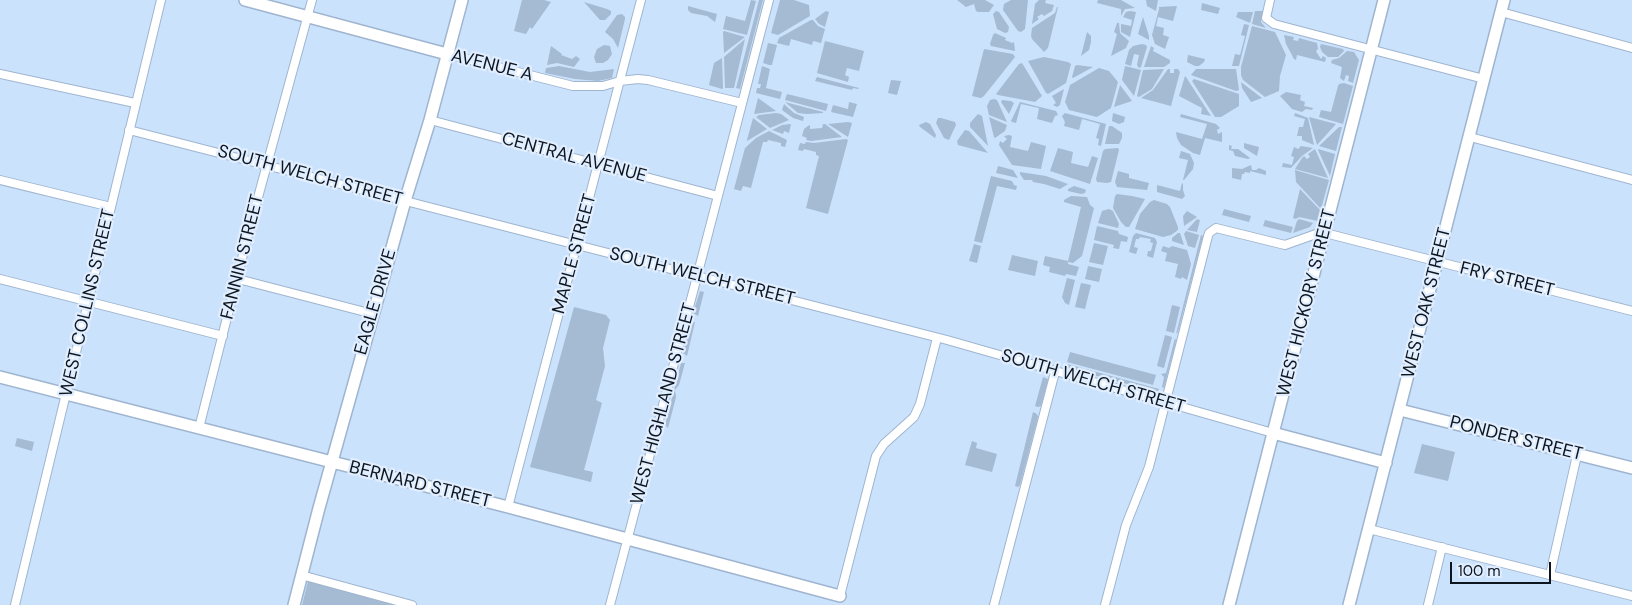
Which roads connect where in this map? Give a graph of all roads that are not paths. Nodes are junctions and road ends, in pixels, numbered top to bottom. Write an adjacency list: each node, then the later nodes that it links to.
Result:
1 (161, 0): 17 (street, WEST COLLINS STREET)
2 (245, 0): 10 (street, AVENUE A)
3 (312, 0): 10 (street, FANNIN STREET)
4 (462, 0): 13 (street, EAGLE DRIVE)
5 (641, 0): 16 (street, MAPLE STREET)
6 (768, 0): 18 (street, WEST HIGHLAND STREET)
7 (1270, 0): 12 (street)
8 (1384, 0): 12 (street, WEST HICKORY STREET)
9 (1502, 6): 11 (street); 15 (street, WEST OAK STREET)
10 (307, 17): 13 (street, AVENUE A); 22 (street, FANNIN STREET)
11 (1632, 48)
12 (1372, 50): 15 (street); 29 (street, WEST HICKORY STREET)
13 (447, 54): 16 (street, AVENUE A); 19 (street, EAGLE DRIVE)
14 (0, 74): 17 (street)
15 (1484, 80): 21 (street, WEST OAK STREET)
16 (620, 81): 18 (street, AVENUE A); 23 (street, MAPLE STREET)
17 (135, 103): 20 (street, WEST COLLINS STREET)
18 (742, 103): 26 (street, WEST HIGHLAND STREET)
19 (430, 120): 23 (street, CENTRAL AVENUE); 27 (street, EAGLE DRIVE)
20 (128, 130): 22 (street, SOUTH WELCH STREET); 28 (street, WEST COLLINS STREET)
21 (1470, 137): 25 (street); 31 (street, WEST OAK STREET)
22 (267, 164): 27 (street, SOUTH WELCH STREET); 34 (street, FANNIN STREET)
23 (599, 164): 26 (street, CENTRAL AVENUE); 30 (street, MAPLE STREET)
24 (0, 180): 28 (street)
25 (1632, 180)
26 (718, 196): 32 (street, WEST HIGHLAND STREET)
27 (405, 201): 30 (street, SOUTH WELCH STREET); 37 (street, EAGLE DRIVE)
28 (110, 207): 35 (street, WEST COLLINS STREET)
29 (1325, 233): 31 (street, FRY STREET); 43 (street); 46 (street, WEST HICKORY STREET)
30 (578, 246): 32 (street, SOUTH WELCH STREET); 51 (street, MAPLE STREET)
31 (1438, 262): 36 (street, FRY STREET); 44 (street, WEST OAK STREET)
32 (697, 277): 39 (street, SOUTH WELCH STREET); 53 (street, WEST HIGHLAND STREET)
33 (0, 279): 35 (street)
34 (238, 279): 37 (street); 38 (street, FANNIN STREET)
35 (89, 301): 38 (street); 42 (street, WEST COLLINS STREET)
36 (1632, 311)
37 (373, 314): 48 (street, EAGLE DRIVE)
38 (223, 336): 45 (street, FANNIN STREET)
39 (937, 338): 40 (street, SOUTH WELCH STREET); 57 (street)
40 (1055, 372): 43 (street, SOUTH WELCH STREET); 63 (street)
41 (0, 377): 42 (street, BERNARD STREET)
42 (67, 394): 45 (street, BERNARD STREET); 59 (street, WEST COLLINS STREET)
43 (1166, 402): 46 (street, SOUTH WELCH STREET); 64 (street)
44 (1400, 410): 47 (street, PONDER STREET); 49 (street, WEST OAK STREET)
45 (199, 428): 48 (street, BERNARD STREET)
46 (1273, 433): 49 (street); 65 (street, WEST HICKORY STREET)
47 (1577, 454): 50 (street, PONDER STREET); 56 (street)
48 (332, 462): 51 (street, BERNARD STREET); 55 (street, EAGLE DRIVE)
49 (1386, 463): 52 (street, WEST OAK STREET)
50 (1632, 468)
51 (508, 507): 53 (street, BERNARD STREET)
52 (1369, 529): 54 (street); 66 (street, WEST OAK STREET)
53 (628, 539): 57 (street, BERNARD STREET); 62 (street, WEST HIGHLAND STREET)
54 (1442, 547): 56 (street); 67 (street)
55 (302, 575): 60 (street, EAGLE DRIVE); 61 (street)
56 (1550, 575): 58 (street)
57 (840, 596)
58 (1632, 596)
59 (15, 605)
60 (294, 605)
61 (412, 605)
62 (610, 605)
63 (994, 605)
64 (1105, 605)
65 (1229, 605)
66 (1349, 605)
67 (1428, 605)

